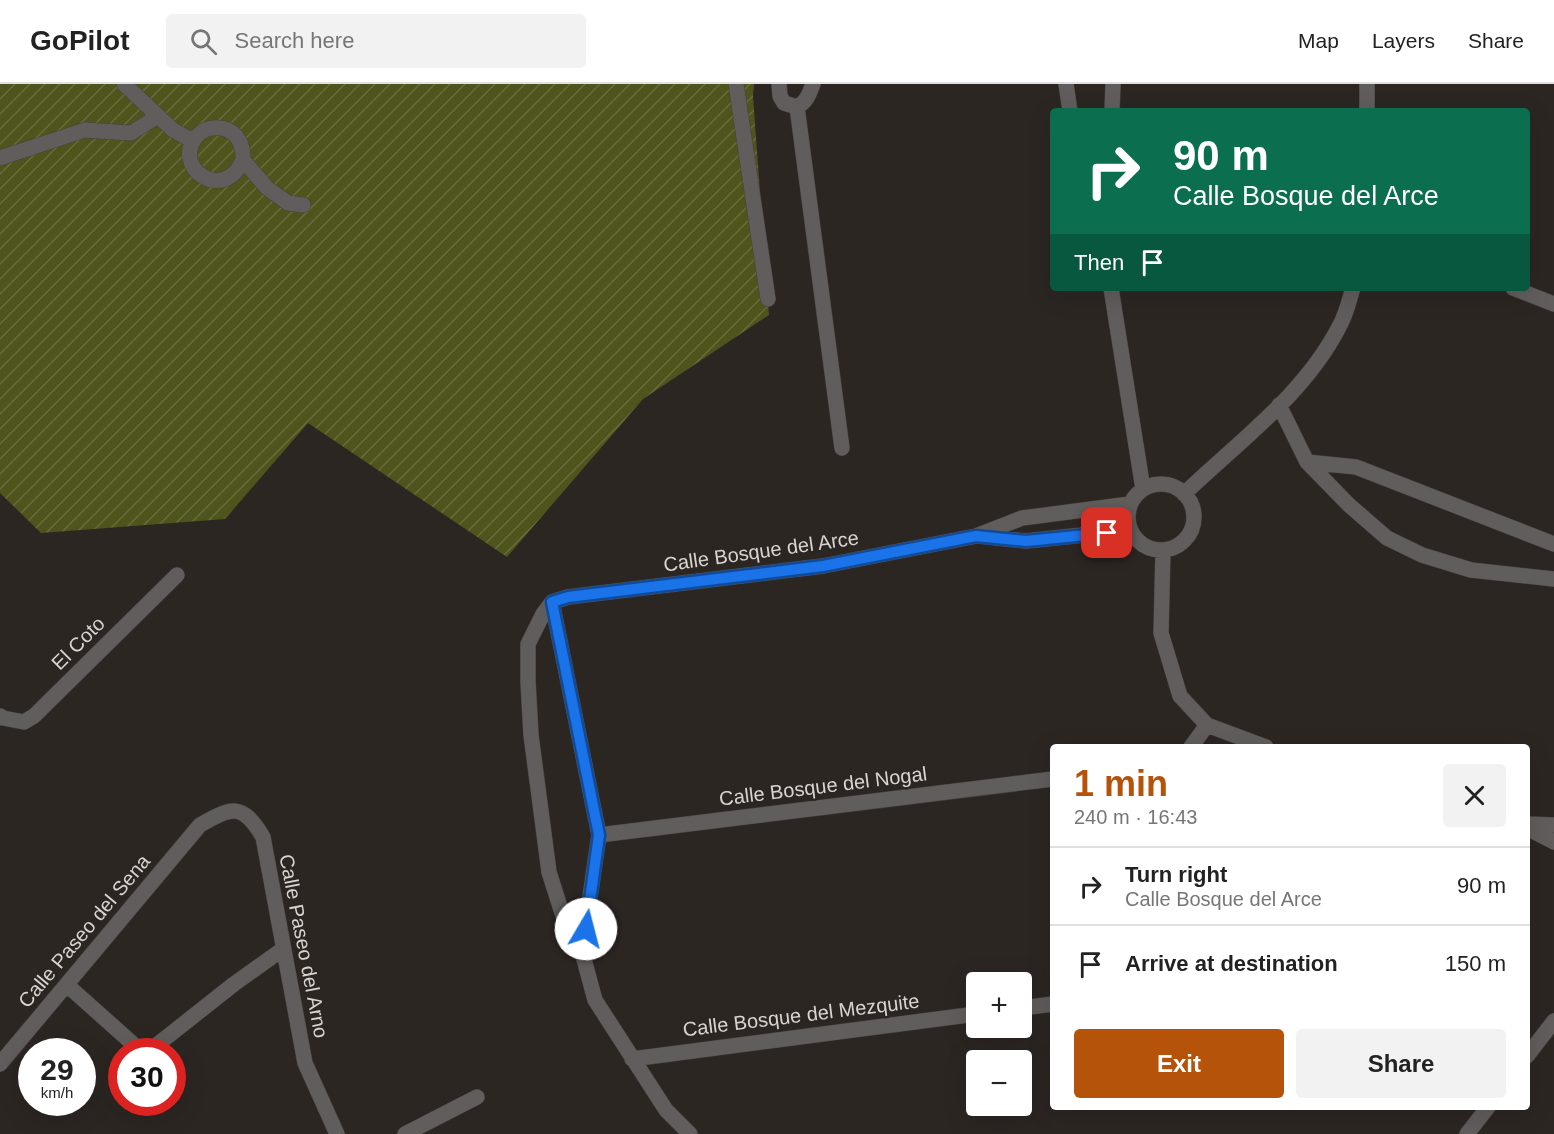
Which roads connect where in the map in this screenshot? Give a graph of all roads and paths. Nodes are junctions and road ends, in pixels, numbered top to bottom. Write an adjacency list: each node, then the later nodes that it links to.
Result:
1 (124, 84): 12 (street)
2 (736, 84): 20 (street)
3 (779, 84): 8 (street)
4 (813, 84): 8 (street)
5 (1066, 84): 9 (street)
6 (1113, 84): 10 (street)
7 (1367, 84): 11 (street)
8 (797, 107): 23 (street)
9 (1070, 108)
10 (1112, 108)
11 (1366, 108)
12 (158, 116): 13 (street); 14 (street)
13 (193, 141): 15 (street); 15 (street)
14 (0, 158)
15 (243, 160): 16 (street)
16 (303, 205)
17 (1111, 291): 25 (street)
18 (1352, 291): 22 (street)
19 (1521, 291): 21 (street)
20 (768, 299)
21 (1554, 304)
22 (1279, 405): 24 (street); 26 (street)
23 (842, 448)
24 (1307, 462): 30 (street); 33 (street)
25 (1143, 489): 26 (street); 27 (street)
26 (1184, 494): 31 (street)
27 (1130, 504): 28 (street); 29 (street, Calle Bosque del Arce)
28 (1130, 530): 29 (street, Calle Bosque del Arce); 31 (street)
29 (976, 536): 34 (street, Calle Bosque del Arce)
30 (1554, 544)
31 (1163, 550): 36 (street)
32 (177, 575): 35 (street, El Coto)
33 (1554, 579)
34 (552, 602): 44 (street); 47 (street)
35 (0, 716)
36 (1207, 725): 37 (street); 38 (street)
37 (1193, 744)
38 (1258, 744)
39 (1050, 778): 44 (street, Calle Bosque del Nogal)
40 (200, 825): 46 (street, Calle Paseo del Arno); 48 (street, Calle Paseo del Sena)
41 (1554, 825): 42 (street)
42 (1530, 826)
43 (1530, 828): 45 (street)
44 (599, 835): 47 (street)
45 (1554, 842)
46 (283, 950): 54 (street); 60 (street, Calle Paseo del Arno)
47 (582, 952): 56 (street)
48 (67, 984): 53 (street); 57 (street, Calle Paseo del Sena)
49 (1050, 1004): 50 (street)
50 (1032, 1007)
51 (966, 1015): 56 (street, Calle Bosque del Mezquite)
52 (1554, 1021): 55 (street)
53 (127, 1038)
54 (166, 1038)
55 (1530, 1052)
56 (632, 1059): 62 (street)
57 (0, 1064)
58 (477, 1097): 61 (street)
59 (1486, 1110): 63 (street)
60 (338, 1134)
61 (405, 1134)
62 (690, 1134)
63 (1467, 1134)

